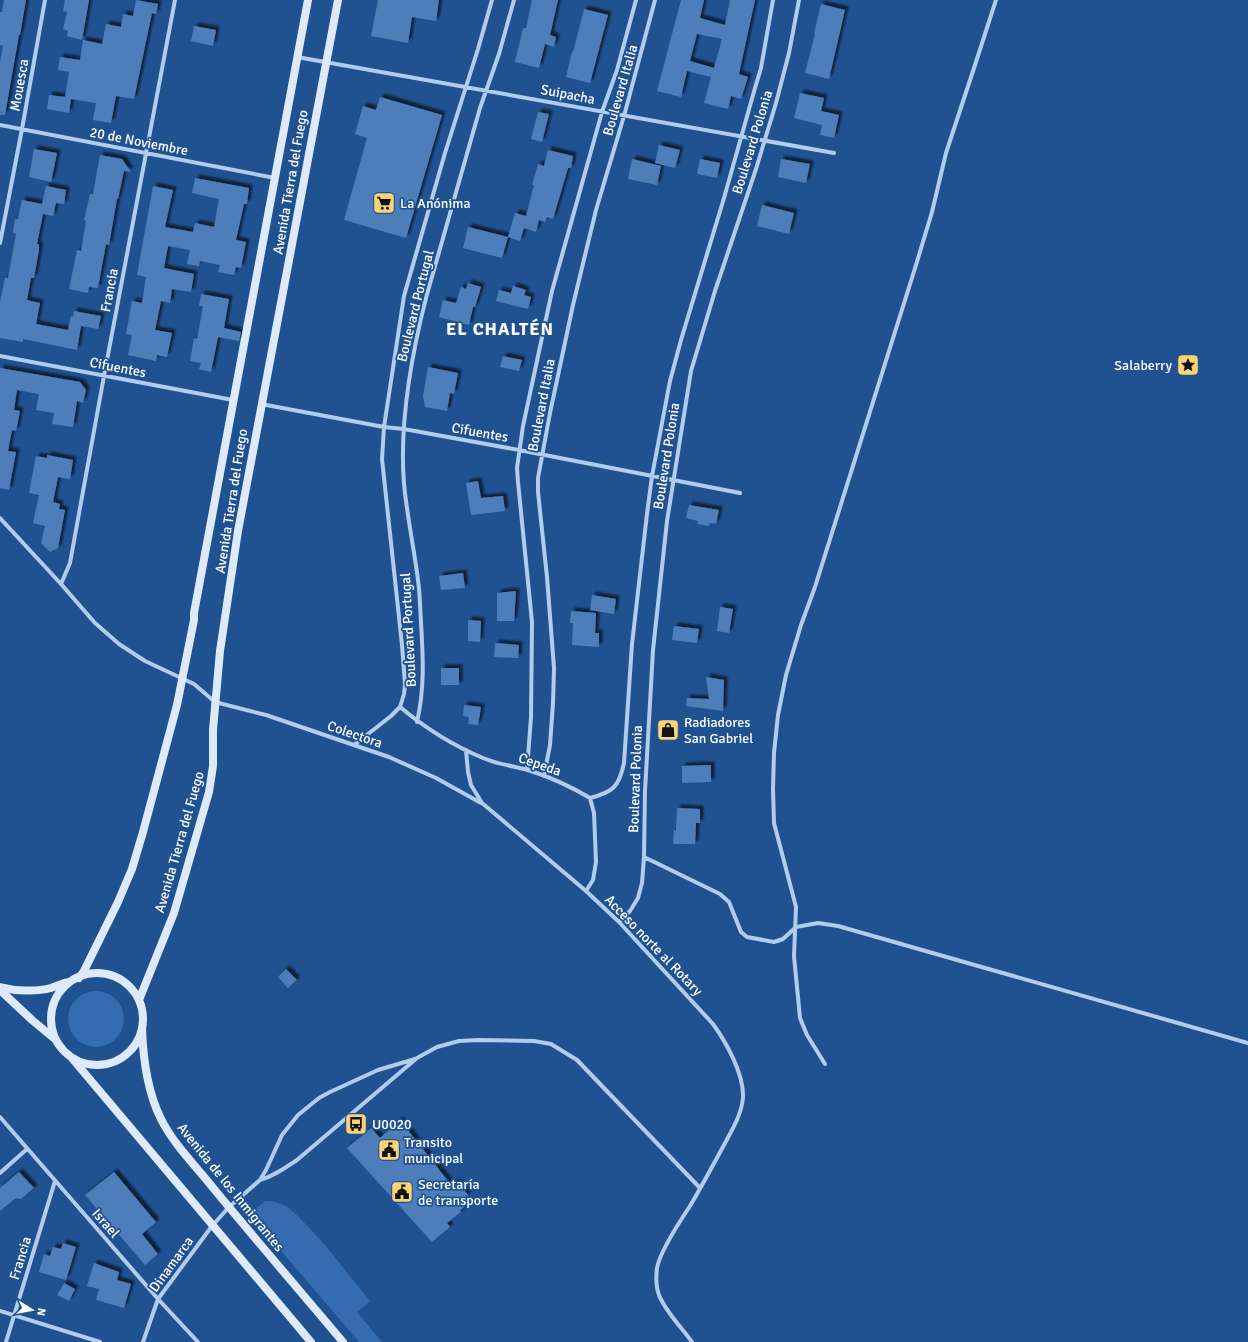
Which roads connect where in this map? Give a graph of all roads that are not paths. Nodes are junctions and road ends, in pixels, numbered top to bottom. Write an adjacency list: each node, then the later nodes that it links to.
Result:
1 (45, 0): 19 (street, Mouesca)
2 (175, 0): 22 (street, Francia)
3 (308, 0): 12 (street, Avenida Tierra del Fuego)
4 (338, 0): 13 (street, Avenida Tierra del Fuego)
5 (492, 0): 14 (street, Boulevard Portugal)
6 (514, 0): 15 (street, Boulevard Portugal)
7 (636, 0): 16 (street, Boulevard Italia)
8 (655, 0): 17 (street, Boulevard Italia)
9 (773, 0): 20 (street, Boulevard Polonia)
10 (799, 0): 21 (street, Boulevard Polonia)
11 (996, 0): 52 (street)
12 (297, 57): 13 (street, Suipacha); 24 (street, Avenida Tierra del Fuego)
13 (326, 61): 14 (street, Suipacha); 29 (street, Avenida Tierra del Fuego)
14 (467, 86): 15 (street, Suipacha); 30 (street, Boulevard Portugal)
15 (487, 90): 16 (street, Suipacha); 31 (street, Boulevard Portugal)
16 (602, 112): 17 (street, Suipacha); 32 (street, Boulevard Italia)
17 (624, 116): 20 (street, Suipacha); 33 (street, Boulevard Italia)
18 (0, 125): 19 (street, 20 de Noviembre)
19 (22, 129): 22 (street, 20 de Noviembre); 25 (street, Mouesca)
20 (741, 137): 21 (street, Suipacha); 34 (street, Boulevard Polonia)
21 (765, 141): 23 (street, Suipacha); 35 (street, Boulevard Polonia)
22 (147, 153): 24 (street, 20 de Noviembre); 27 (street, Francia)
23 (834, 153)
24 (275, 178): 28 (street, Avenida Tierra del Fuego)
25 (0, 243)
26 (0, 356): 27 (street, Cifuentes)
27 (104, 376): 28 (street, Cifuentes); 38 (street, Francia)
28 (233, 400): 39 (street, Avenida Tierra del Fuego)
29 (261, 404): 30 (street, Cifuentes); 40 (street, Avenida Tierra del Fuego)
30 (384, 427): 31 (street, Cifuentes); 41 (street, Boulevard Portugal)
31 (404, 429): 32 (street, Cifuentes); 42 (street, Boulevard Portugal)
32 (520, 450): 33 (street, Cifuentes); 45 (street, Boulevard Italia)
33 (543, 455): 34 (street, Cifuentes); 46 (street, Boulevard Italia)
34 (652, 476): 35 (street, Cifuentes); 47 (street, Boulevard Polonia)
35 (674, 480): 36 (street, Cifuentes); 49 (street, Boulevard Polonia)
36 (740, 493)
37 (0, 518): 38 (street)
38 (61, 584): 39 (street)
39 (182, 678): 40 (street); 53 (street, Avenida Tierra del Fuego)
40 (215, 702): 43 (street, Colectora); 55 (street, Avenida Tierra del Fuego)
41 (400, 707): 42 (street, Cepeda); 43 (street)
42 (418, 722): 44 (street, Cepeda)
43 (354, 745): 48 (street, Colectora)
44 (466, 750): 45 (street, Cepeda); 48 (street, Acceso norte al Rotary)
45 (527, 770): 46 (street, Cepeda)
46 (544, 776): 47 (street, Cepeda)
47 (590, 798): 50 (street)
48 (482, 803): 50 (street, Acceso norte al Rotary)
49 (644, 856): 51 (street, Boulevard Polonia); 52 (street)
50 (586, 891): 51 (street, Acceso norte al Rotary)
51 (618, 922): 67 (street, Acceso norte al Rotary)
52 (796, 927): 58 (street); 61 (street)
53 (76, 979): 54 (street); 55 (street); 57 (street)
54 (0, 988): 57 (street)
55 (139, 1000): 56 (street)
56 (142, 1028): 59 (street); 68 (street, Avenida de los Inmigrantes)
57 (57, 1042): 59 (street)
58 (1248, 1043)
59 (71, 1057): 69 (street)
60 (417, 1058): 65 (street); 65 (street); 67 (street)
61 (825, 1064)
62 (0, 1117): 63 (street, Israel)
63 (27, 1149): 64 (street); 66 (street, Israel)
64 (0, 1173)
65 (260, 1180): 68 (street, Dinamarca)
66 (55, 1181): 70 (street, Israel); 72 (street, Francia)
67 (700, 1188): 79 (street, Acceso norte al Rotary)
68 (229, 1207): 69 (street, Dinamarca); 78 (street, Avenida de los Inmigrantes)
69 (212, 1226): 70 (street, Dinamarca); 77 (street)
70 (158, 1298): 75 (street, Dinamarca); 76 (street, Israel)
71 (0, 1311): 72 (street)
72 (14, 1316): 73 (street, Francia); 74 (street)
73 (6, 1342)
74 (100, 1342)
75 (143, 1342)
76 (198, 1342)
77 (311, 1342)
78 (343, 1342)
79 (692, 1342)

